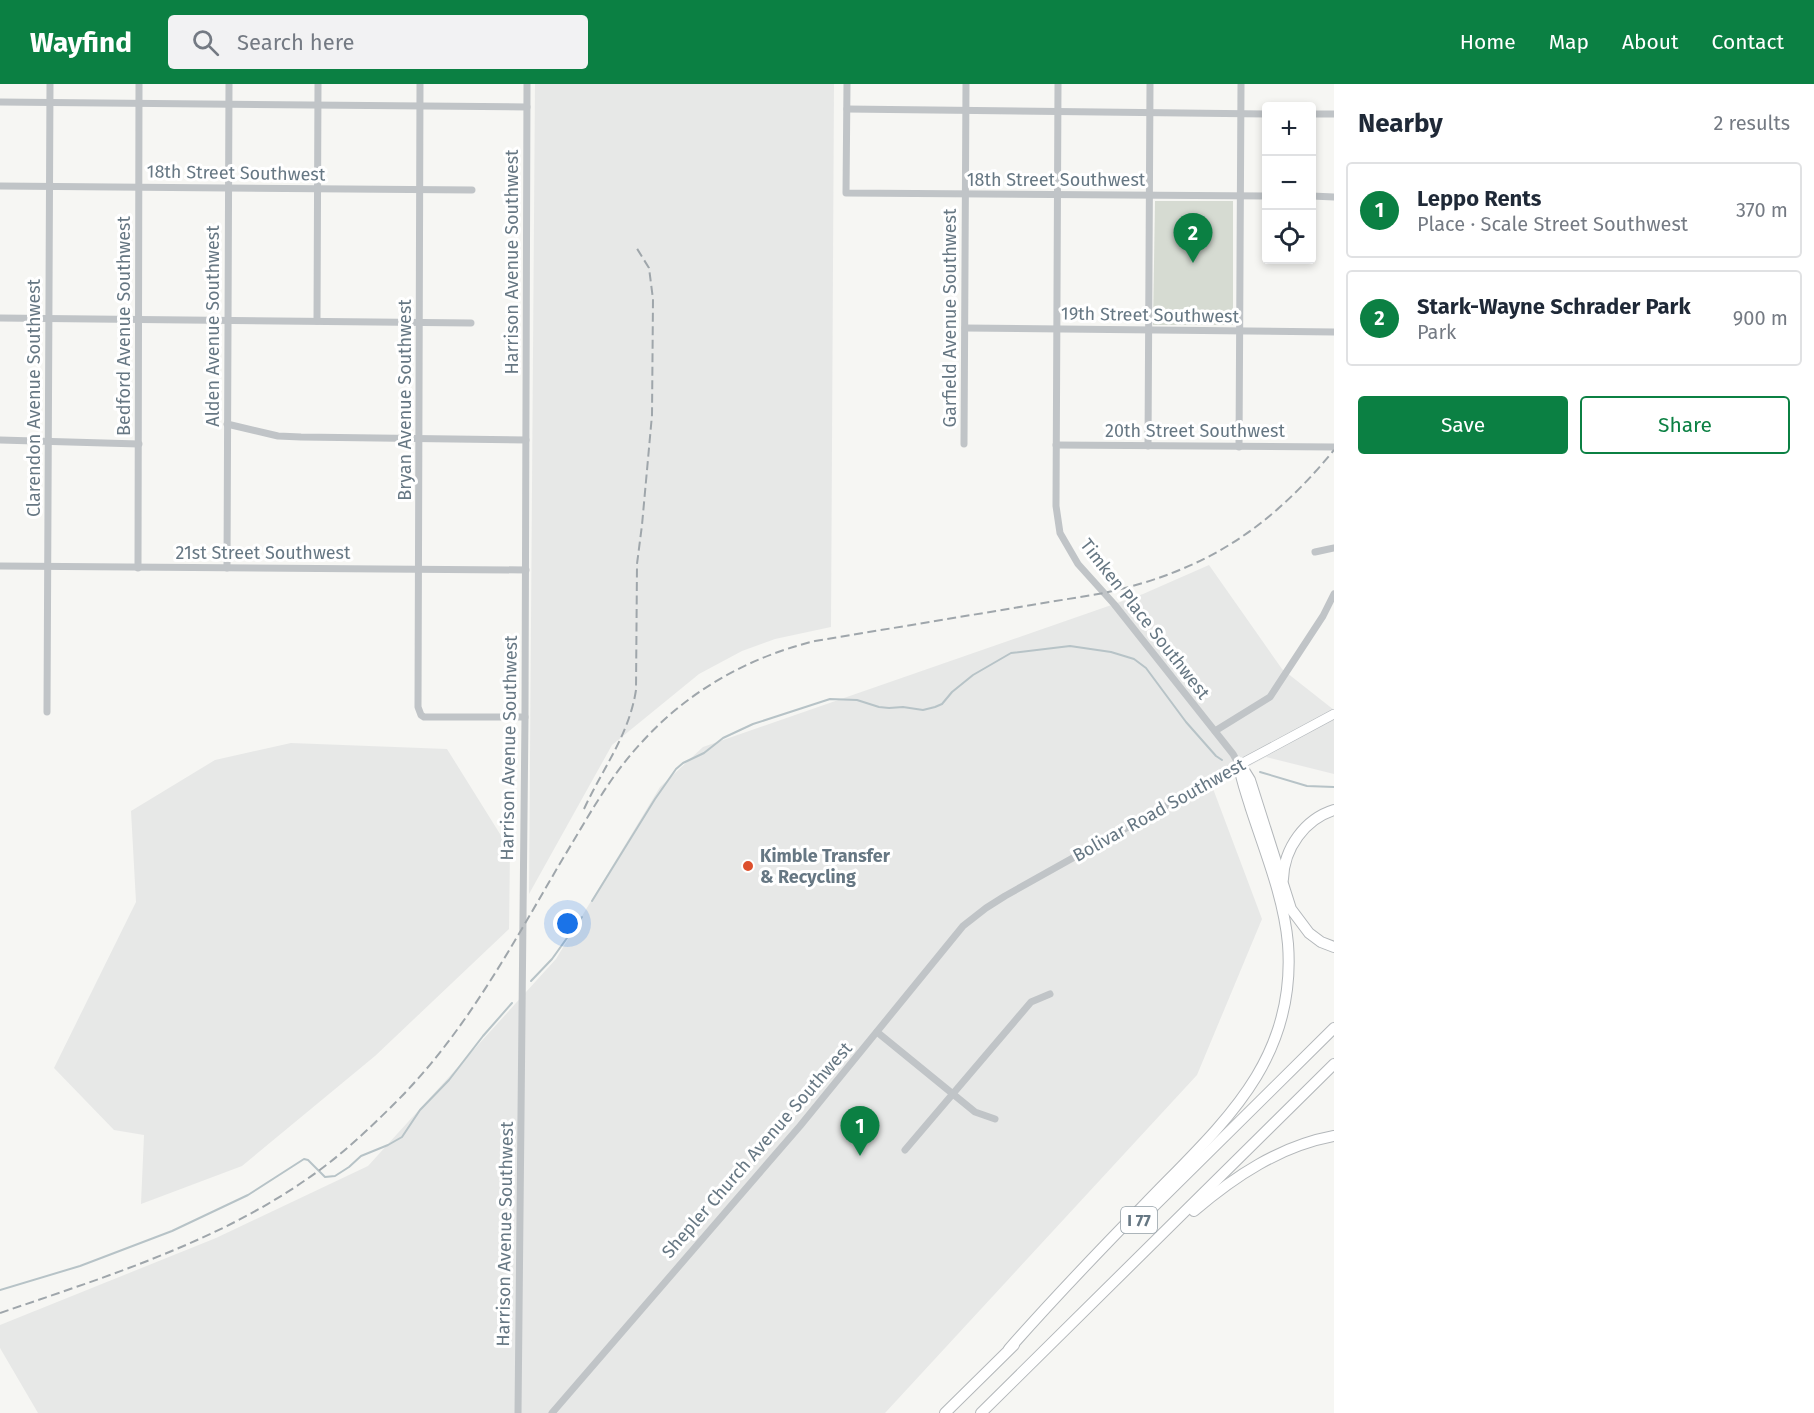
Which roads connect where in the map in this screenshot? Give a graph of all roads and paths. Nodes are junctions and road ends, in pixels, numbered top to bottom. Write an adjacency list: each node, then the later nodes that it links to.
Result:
1 (50, 84): 13 (street, Clarendon Avenue Southwest)
2 (139, 84): 14 (street, Bedford Avenue Southwest)
3 (229, 84): 15 (street, Alden Avenue Southwest)
4 (318, 84): 16 (street)
5 (420, 84): 17 (street, Bryan Avenue Southwest)
6 (527, 84): 18 (street, Harrison Avenue Southwest)
7 (847, 84): 19 (street)
8 (966, 84): 20 (street, Garfield Avenue Southwest)
9 (1058, 84): 21 (street, Timken Place Southwest)
10 (1150, 84): 22 (street)
11 (1241, 84): 23 (street)
12 (0, 102): 13 (street)
13 (50, 102): 14 (street); 28 (street, Clarendon Avenue Southwest)
14 (139, 103): 15 (street); 29 (street, Bedford Avenue Southwest)
15 (229, 104): 16 (street); 30 (street, Alden Avenue Southwest)
16 (318, 105): 17 (street); 31 (street)
17 (420, 105): 18 (street); 32 (street, Bryan Avenue Southwest)
18 (527, 107): 56 (street, Harrison Avenue Southwest)
19 (847, 109): 20 (street); 34 (street, 18th Street Southwest)
20 (966, 110): 21 (street); 34 (street, Garfield Avenue Southwest)
21 (1058, 111): 22 (street); 35 (street, Timken Place Southwest)
22 (1150, 113): 23 (street); 36 (street)
23 (1241, 113): 24 (street); 37 (street)
24 (1262, 114)
25 (1316, 114): 26 (street)
26 (1334, 114)
27 (0, 186): 28 (street, 18th Street Southwest)
28 (50, 186): 29 (street, 18th Street Southwest); 42 (street, Clarendon Avenue Southwest)
29 (138, 187): 30 (street, 18th Street Southwest); 43 (street, Bedford Avenue Southwest)
30 (228, 188): 31 (street, 18th Street Southwest); 44 (street, Alden Avenue Southwest)
31 (318, 188): 32 (street, 18th Street Southwest); 45 (street)
32 (420, 190): 33 (street, 18th Street Southwest); 46 (street, Bryan Avenue Southwest)
33 (472, 190)
34 (966, 194): 35 (street, 18th Street Southwest); 48 (street, Garfield Avenue Southwest)
35 (1058, 195): 36 (street, 18th Street Southwest); 49 (street, Timken Place Southwest)
36 (1149, 195): 37 (street, 18th Street Southwest); 50 (street)
37 (1240, 196): 38 (street, 18th Street Southwest); 51 (street)
38 (1262, 196)
39 (1316, 196): 40 (street)
40 (1334, 197)
41 (0, 318): 42 (street)
42 (50, 319): 43 (street); 57 (street, Clarendon Avenue Southwest)
43 (138, 320): 44 (street); 58 (street, Bedford Avenue Southwest)
44 (228, 321): 45 (street); 53 (street, Alden Avenue Southwest)
45 (317, 321): 46 (street)
46 (420, 322): 47 (street); 54 (street, Bryan Avenue Southwest)
47 (471, 323)
48 (965, 328): 49 (street, 19th Street Southwest); 59 (street, Garfield Avenue Southwest)
49 (1057, 328): 50 (street, 19th Street Southwest); 60 (street, Timken Place Southwest)
50 (1148, 330): 51 (street, 19th Street Southwest); 61 (street)
51 (1240, 330): 52 (street, 19th Street Southwest); 62 (street)
52 (1334, 332)
53 (227, 424): 54 (street); 69 (street, Alden Avenue Southwest)
54 (420, 439): 56 (street); 70 (street, Bryan Avenue Southwest)
55 (0, 440): 57 (street)
56 (526, 440): 71 (street, Harrison Avenue Southwest)
57 (50, 442): 58 (street); 67 (street, Clarendon Avenue Southwest)
58 (139, 444): 68 (street, Bedford Avenue Southwest)
59 (964, 444)
60 (1056, 445): 61 (street, 20th Street Southwest); 76 (street, Timken Place Southwest)
61 (1148, 446): 62 (street, 20th Street Southwest)
62 (1239, 447): 63 (street, 20th Street Southwest)
63 (1334, 447)
64 (1334, 548): 65 (street)
65 (1315, 552)
66 (0, 566): 67 (street, 21st Street Southwest)
67 (48, 566): 68 (street, 21st Street Southwest); 73 (street, Clarendon Avenue Southwest)
68 (138, 568): 69 (street, 21st Street Southwest)
69 (227, 568): 70 (street, 21st Street Southwest)
70 (419, 569): 71 (street, 21st Street Southwest); 75 (street, Bryan Avenue Southwest)
71 (526, 570): 75 (street, Harrison Avenue Southwest)
72 (1334, 594): 76 (street)
73 (47, 712)
74 (1334, 714): 77 (main road, Bolivar Road Southwest)
75 (525, 717): 92 (street, Harrison Avenue Southwest)
76 (1215, 731): 77 (street, Timken Place Southwest)
77 (1239, 765): 79 (highway); 80 (street, Bolivar Road Southwest); 91 (highway)
78 (1334, 810): 79 (highway)
79 (1286, 894): 81 (highway)
80 (986, 908): 84 (street, Shepler Church Avenue Southwest)
81 (1334, 947)
82 (1050, 994): 86 (street)
83 (1334, 1028): 91 (highway, I 77)
84 (877, 1032): 86 (street); 93 (street, Shepler Church Avenue Southwest)
85 (1334, 1064): 90 (highway, I 77)
86 (951, 1094): 87 (street); 89 (street)
87 (995, 1119)
88 (1334, 1136): 90 (highway)
89 (904, 1150)
90 (1062, 1333): 95 (highway, I 77)
91 (1009, 1349): 94 (highway, I 77)
92 (518, 1413)
93 (552, 1413)
94 (945, 1413)
95 (981, 1413)

